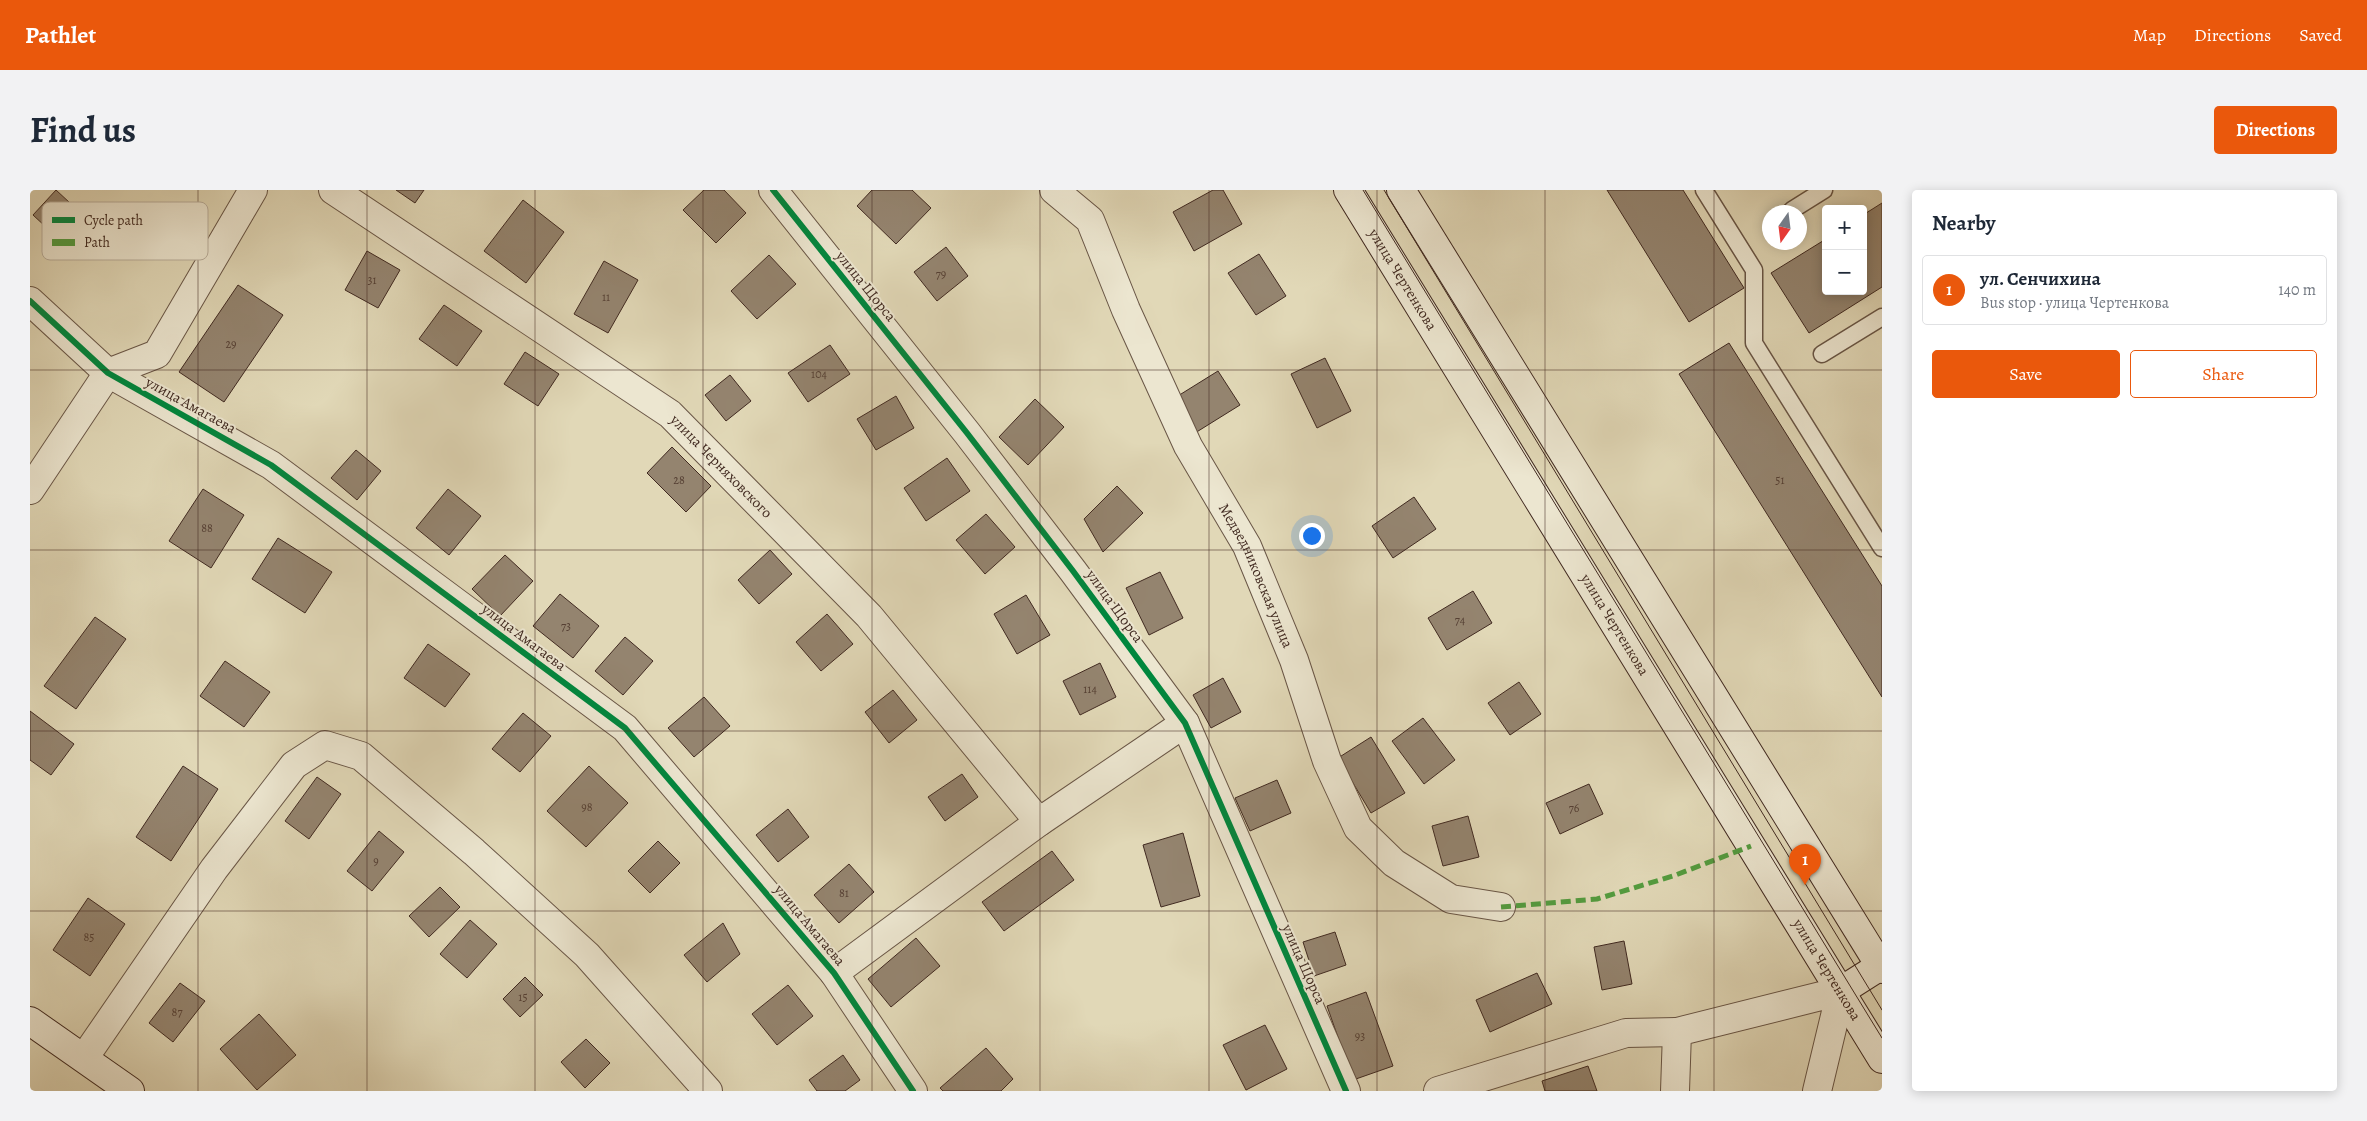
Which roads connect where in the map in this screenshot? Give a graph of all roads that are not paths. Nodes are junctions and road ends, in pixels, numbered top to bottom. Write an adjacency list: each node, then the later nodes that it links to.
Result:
1 (253, 190): 13 (street)
2 (333, 190): 17 (street, улица Черняховского)
3 (773, 190): 16 (street, улица Щорса)
4 (1054, 190): 18 (street, Медведниковская улица)
5 (1348, 190): 21 (street, улица Чертенкова)
6 (1400, 190): 19 (street)
7 (1704, 190): 15 (lane)
8 (1824, 190): 9 (lane)
9 (1800, 205)
10 (30, 301): 13 (street, улица Амагаева)
11 (1882, 317): 12 (lane)
12 (1822, 354)
13 (108, 373): 14 (street); 20 (street, улица Амагаева)
14 (30, 490)
15 (1882, 548)
16 (1185, 723): 17 (street); 29 (street, улица Щорса)
17 (1039, 822): 20 (street)
18 (1501, 907)
19 (1881, 967): 21 (street)
20 (834, 973): 28 (street, улица Амагаева)
21 (1841, 991): 23 (street); 25 (street, улица Чертенкова); 32 (street)
22 (30, 1021): 24 (street)
23 (1677, 1032): 30 (street); 31 (street)
24 (84, 1058): 26 (street); 27 (street)
25 (1882, 1059)
26 (130, 1091)
27 (708, 1091)
28 (913, 1091)
29 (1346, 1091)
30 (1438, 1091)
31 (1675, 1091)
32 (1817, 1091)

